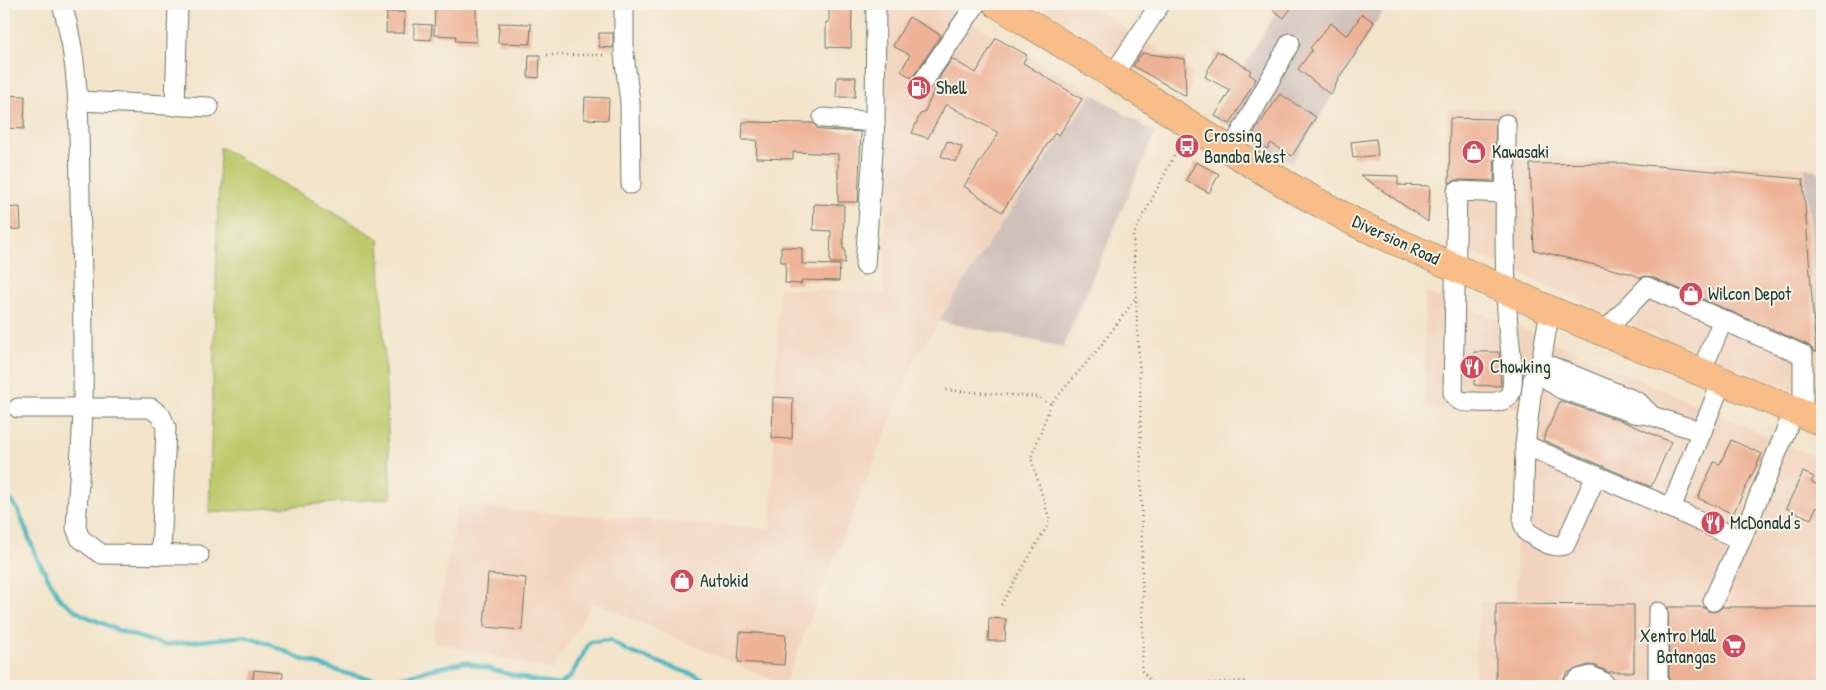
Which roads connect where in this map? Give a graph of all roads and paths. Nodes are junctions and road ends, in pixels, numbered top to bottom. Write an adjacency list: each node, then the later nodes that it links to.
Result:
1 (62, 4): 13 (street)
2 (178, 4): 14 (street)
3 (624, 4): 10 (street)
4 (876, 4): 17 (street)
5 (976, 4): 12 (street)
6 (997, 4): 11 (highway, Diversion Road)
7 (1160, 4): 11 (street)
8 (1290, 43): 19 (street)
9 (547, 55): 10 (path)
10 (624, 55): 21 (street)
11 (1113, 75): 19 (highway, Diversion Road)
12 (922, 83)
13 (78, 101): 14 (street); 35 (street)
14 (175, 106): 15 (street)
15 (209, 107)
16 (823, 118): 17 (street)
17 (875, 122): 23 (street)
18 (1506, 124): 22 (street)
19 (1232, 151): 24 (highway, Diversion Road)
20 (1174, 156): 26 (path)
21 (631, 184)
22 (1506, 193): 24 (street); 25 (street)
23 (865, 265)
24 (1456, 267): 25 (highway, Diversion Road); 25 (street)
25 (1505, 288): 27 (highway, Diversion Road)
26 (1136, 298): 33 (path); 47 (path)
27 (1550, 310): 29 (highway, Diversion Road); 30 (street)
28 (1723, 320): 29 (street); 31 (street); 36 (street)
29 (1604, 332): 31 (highway, Diversion Road)
30 (1541, 362): 37 (street); 38 (street)
31 (1712, 376): 36 (highway, Diversion Road); 37 (street)
32 (946, 390): 33 (path)
33 (1051, 404): 45 (path)
34 (18, 408): 35 (street)
35 (83, 408): 42 (street); 42 (street)
36 (1801, 414): 40 (street); 41 (street)
37 (1702, 432): 40 (street)
38 (1525, 445): 39 (street); 39 (street)
39 (1596, 476): 40 (street)
40 (1673, 503): 41 (street)
41 (1741, 540): 44 (street)
42 (161, 554): 43 (street)
43 (199, 555)
44 (1713, 601)
45 (1001, 605)
46 (1658, 612): 50 (street)
47 (1249, 681)
48 (1571, 686): 49 (street)
49 (1606, 686)
50 (1658, 686)

